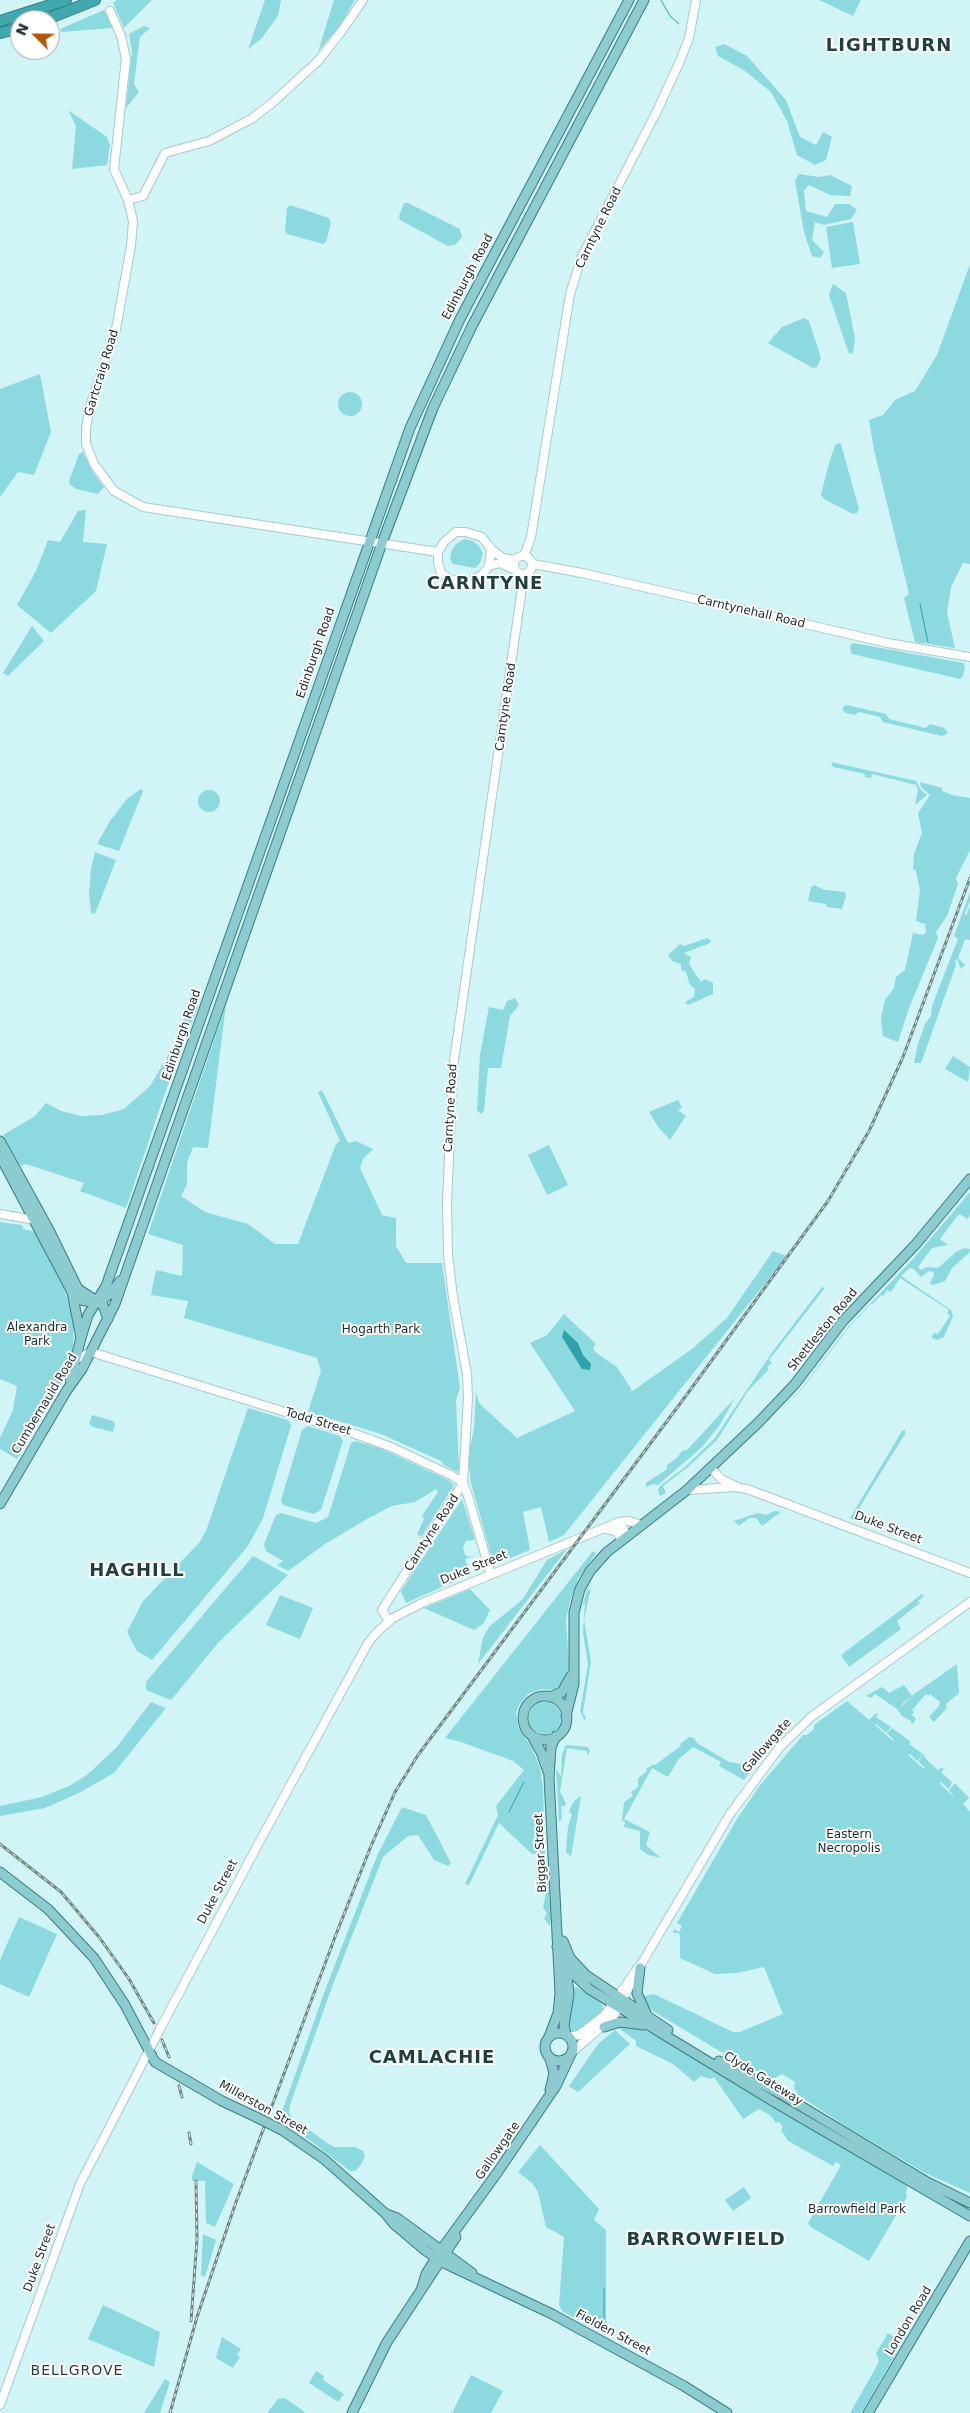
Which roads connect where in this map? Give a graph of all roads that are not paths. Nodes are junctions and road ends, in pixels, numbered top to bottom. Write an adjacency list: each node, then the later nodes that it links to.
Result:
1 (66, 0): 9 (highway)
2 (95, 0): 8 (highway)
3 (363, 0): 12 (street)
4 (696, 0): 17 (street, Carntyne Road)
5 (628, 1): 6 (main road); 10 (main road, Edinburgh Road)
6 (642, 4): 11 (main road, Edinburgh Road)
7 (110, 11): 12 (street, Gartcraig Road)
8 (60, 14)
9 (0, 21)
10 (605, 46): 11 (main road); 13 (main road, Edinburgh Road)
11 (617, 52): 14 (main road, Edinburgh Road)
12 (128, 200): 13 (street, Gartcraig Road)
13 (368, 541): 14 (street, Gartcraig Road); 30 (main road, Edinburgh Road)
14 (382, 543): 16 (street); 28 (main road, Edinburgh Road)
15 (491, 549): 16 (street); 18 (street); 20 (street)
16 (438, 552): 20 (street)
17 (524, 556): 18 (street); 19 (street)
18 (515, 560): 21 (street)
19 (533, 564): 22 (street); 23 (street, Carntynehall Road)
20 (489, 566): 21 (street)
21 (515, 570): 22 (street)
22 (524, 574): 37 (street, Carntyne Road)
23 (970, 657)
24 (2, 1152): 27 (main road); 27 (main road)
25 (970, 1180): 36 (main road, Shettleston Road)
26 (0, 1214): 27 (street)
27 (38, 1219): 29 (main road); 30 (main road)
28 (127, 1273): 30 (main road); 31 (main road, Edinburgh Road)
29 (72, 1292): 30 (main road); 32 (main road)
30 (97, 1302): 31 (main road); 32 (main road, Edinburgh Road)
31 (108, 1319): 33 (main road, Cumbernauld Road)
32 (82, 1338): 33 (main road); 34 (main road, Edinburgh Road)
33 (91, 1352): 34 (street); 35 (main road, Cumbernauld Road); 37 (street, Todd Street)
34 (78, 1359): 35 (main road, Edinburgh Road)
35 (67, 1390): 40 (main road, Cumbernauld Road)
36 (711, 1468): 38 (street, Duke Street); 39 (main road, Shettleston Road)
37 (463, 1483): 45 (street); 47 (street, Carntyne Road)
38 (740, 1487): 39 (street, Duke Street); 44 (street, Duke Street)
39 (687, 1490): 41 (main road)
40 (0, 1504)
41 (641, 1525): 42 (street, Duke Street); 43 (main road)
42 (610, 1527): 43 (street); 45 (street, Duke Street)
43 (625, 1538): 48 (main road)
44 (970, 1573)
45 (491, 1575): 47 (street, Duke Street)
46 (970, 1603): 56 (street, Gallowgate)
47 (389, 1621): 64 (street, Duke Street, bridge)
48 (575, 1666): 49 (main road); 50 (main road)
49 (550, 1697): 50 (main road); 51 (main road)
50 (566, 1716): 52 (main road)
51 (532, 1736): 52 (main road); 53 (main road, Biggar Street)
52 (556, 1736): 53 (main road, Biggar Street)
53 (549, 1778): 55 (main road, Biggar Street)
54 (0, 1872): 64 (main road)
55 (560, 1944): 57 (main road, Clyde Gateway); 58 (main road, Clyde Gateway); 63 (main road, Biggar Street)
56 (642, 1964): 58 (street, Gallowgate); 59 (main road)
57 (566, 1966): 58 (main road, Clyde Gateway); 62 (main road)
58 (618, 2002): 59 (main road, Clyde Gateway); 60 (street, Gallowgate); 61 (main road, Clyde Gateway); 62 (street, Gallowgate)
59 (649, 2017): 68 (main road, Clyde Gateway)
60 (604, 2027): 61 (main road); 65 (street, Gallowgate)
61 (656, 2029): 70 (main road, Clyde Gateway)
62 (567, 2036): 63 (main road); 65 (main road)
63 (549, 2037): 66 (main road)
64 (149, 2050): 69 (main road, Millerston Street, bridge); 77 (street, Duke Street)
65 (571, 2055): 66 (main road); 67 (main road, Gallowgate)
66 (550, 2059): 67 (main road, Gallowgate)
67 (548, 2097): 73 (main road, Gallowgate)
68 (970, 2203)
69 (386, 2214): 72 (main road, Millerston Street); 73 (main road, Millerston Street)
70 (970, 2216)
71 (970, 2241): 80 (main road, London Road)
72 (426, 2250): 73 (main road, Millerston Street); 75 (main road)
73 (441, 2255): 74 (main road, Fielden Street); 75 (main road, Gallowgate); 76 (main road, Fielden Street)
74 (458, 2270): 75 (main road); 76 (main road, Fielden Street)
75 (429, 2276): 78 (main road, Gallowgate)
76 (485, 2282): 79 (main road, Fielden Street)
77 (0, 2405)
78 (352, 2413)
79 (727, 2413)
80 (868, 2413)

